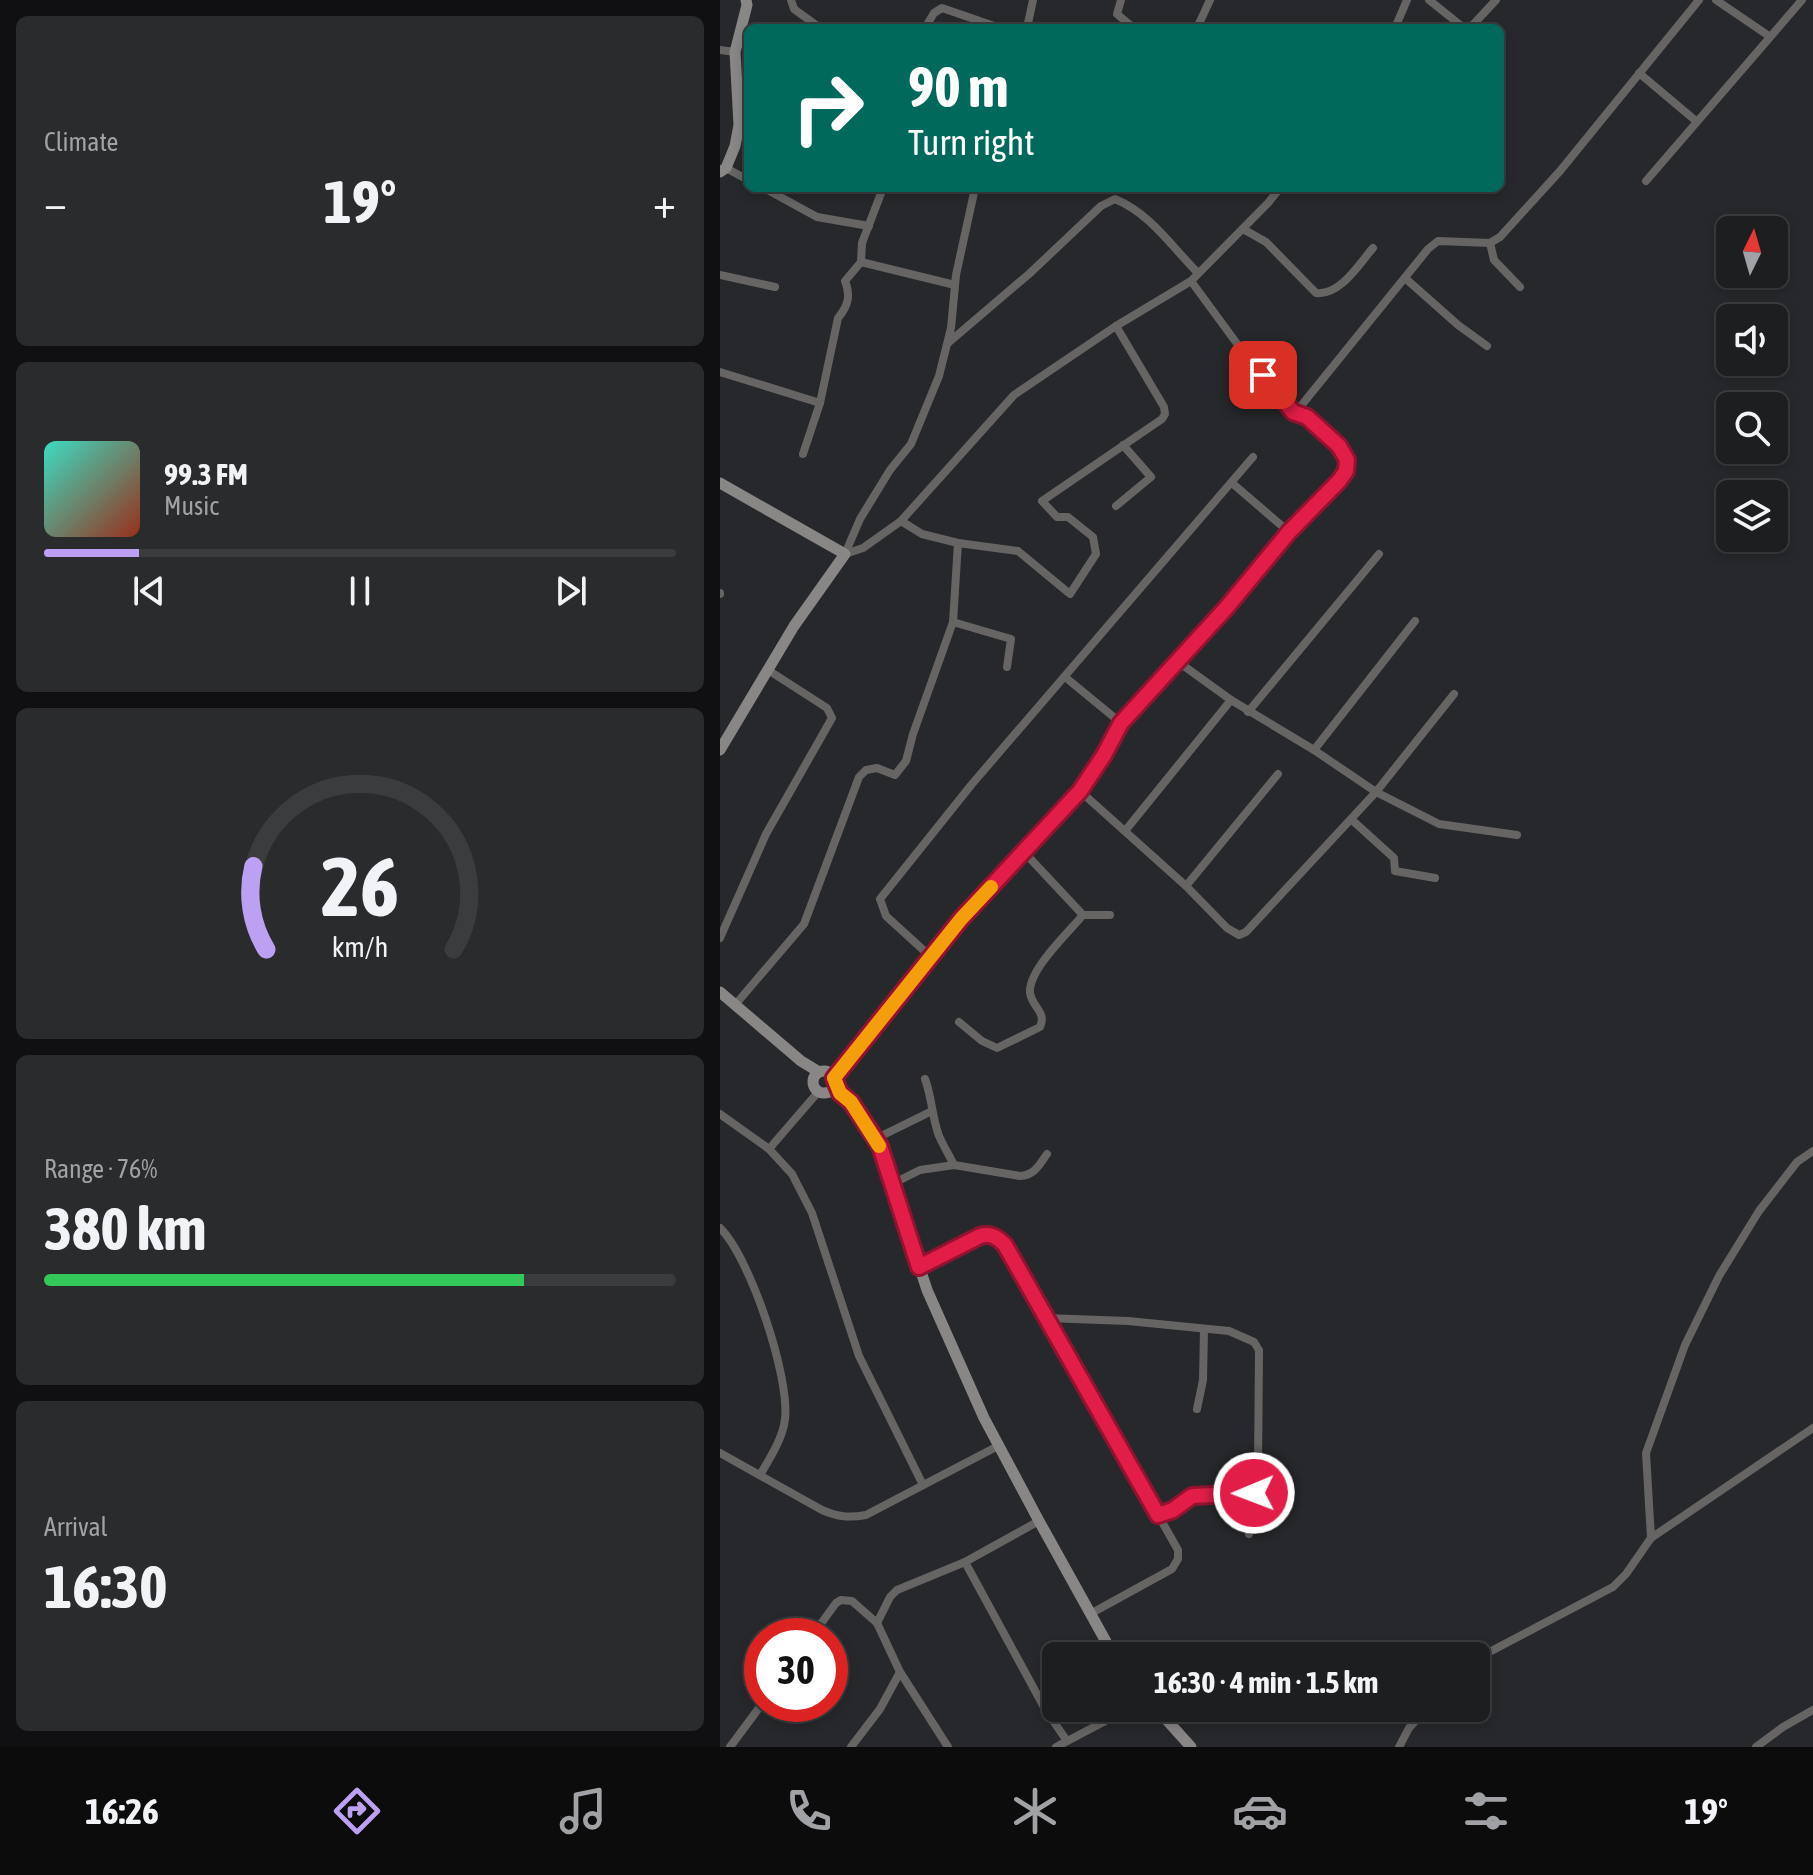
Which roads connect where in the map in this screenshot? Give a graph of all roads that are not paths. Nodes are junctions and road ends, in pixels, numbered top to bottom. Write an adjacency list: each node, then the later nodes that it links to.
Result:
1 (746, 0): 25 (street)
2 (791, 0): 14 (street)
3 (942, 0): 13 (street)
4 (1033, 0): 17 (street)
5 (1121, 0): 18 (street)
6 (1210, 0): 19 (street)
7 (1429, 0): 21 (street)
8 (1496, 0): 22 (street)
9 (1699, 0): 26 (street)
10 (1716, 0): 23 (street)
11 (1802, 0): 23 (street)
12 (1406, 1): 20 (street)
13 (938, 10): 15 (street); 16 (street)
14 (815, 24)
15 (928, 24)
16 (989, 24)
17 (1028, 24)
18 (1129, 24)
19 (1199, 24)
20 (1397, 24)
21 (1462, 24)
22 (1471, 24)
23 (1769, 36): 28 (street)
24 (720, 50): 25 (street)
25 (735, 52): 27 (street)
26 (1639, 73): 28 (street); 38 (street)
27 (743, 93): 29 (street)
28 (1696, 121): 31 (street)
29 (723, 170): 30 (street)
30 (744, 178)
31 (1646, 181)
32 (771, 192): 36 (street)
33 (882, 192): 36 (street)
34 (974, 192): 45 (street)
35 (1276, 192): 37 (street)
36 (869, 226): 40 (street)
37 (1243, 229): 39 (street); 41 (street)
38 (1490, 243): 43 (street); 47 (street)
39 (1373, 248)
40 (861, 262): 45 (street); 52 (street)
41 (1198, 273): 44 (street); 49 (street)
42 (720, 275): 46 (street)
43 (1405, 278): 50 (street); 53 (street)
44 (1191, 281): 48 (street); 53 (street)
45 (955, 285): 49 (street)
46 (775, 287)
47 (1520, 287)
48 (1116, 326): 54 (street); 60 (street)
49 (947, 343): 63 (street)
50 (1487, 346)
51 (720, 372): 52 (street)
52 (820, 403): 55 (street)
53 (1296, 412): 61 (street)
54 (1123, 445): 59 (street); 62 (street)
55 (803, 454)
56 (1253, 457): 58 (street)
57 (720, 483): 63 (street)
58 (1232, 483): 61 (street); 70 (street)
59 (1116, 506)
60 (901, 521): 62 (street); 63 (street)
61 (1289, 532): 67 (street)
62 (958, 543): 66 (street)
63 (845, 554): 69 (street)
64 (1379, 554): 73 (street)
65 (1415, 621): 76 (street)
66 (953, 622): 68 (street); 91 (street)
67 (1177, 661): 72 (street); 74 (street)
68 (1007, 667)
69 (768, 670): 75 (street); 88 (street)
70 (1065, 677): 74 (street); 89 (street)
71 (1454, 694): 79 (street)
72 (1231, 700): 73 (street); 81 (street)
73 (1248, 712): 76 (street)
74 (1121, 723): 78 (street)
75 (722, 742)
76 (1314, 750): 79 (street)
77 (1278, 774): 85 (street)
78 (1080, 791): 81 (street); 83 (street)
79 (1376, 792): 80 (street); 82 (street)
80 (1352, 820): 84 (street); 85 (street)
81 (1125, 831): 85 (street)
82 (1517, 835)
83 (1024, 852): 86 (street); 89 (street)
84 (1435, 878)
85 (1186, 886)
86 (1083, 915): 87 (street); 92 (street)
87 (1110, 915)
88 (720, 938)
89 (931, 957): 94 (street)
90 (720, 992): 91 (street)
91 (735, 1005): 94 (street)
92 (959, 1022)
93 (925, 1079): 95 (street)
94 (827, 1083): 97 (street); 98 (street)
95 (932, 1111): 97 (street); 101 (street)
96 (720, 1114): 98 (street)
97 (875, 1139): 102 (street)
98 (769, 1149): 112 (street)
99 (1813, 1151): 117 (street)
100 (1047, 1154): 101 (street)
101 (954, 1165): 102 (street)
102 (892, 1184): 104 (street)
103 (720, 1228): 111 (street)
104 (919, 1267): 105 (street); 109 (street)
105 (1046, 1318): 106 (street); 114 (street)
106 (1204, 1329): 107 (street); 113 (street)
107 (1197, 1409)
108 (1813, 1428): 117 (street)
109 (998, 1446): 112 (street); 115 (street)
110 (720, 1453): 111 (street)
111 (760, 1475): 112 (street)
112 (923, 1485)
113 (1254, 1493): 114 (street); 116 (street)
114 (1158, 1515): 119 (street)
115 (1039, 1521): 118 (street); 119 (street)
116 (1249, 1534)
117 (1651, 1538): 123 (street)
118 (965, 1562): 121 (street); 130 (street)
119 (1090, 1614): 122 (street)
120 (826, 1618): 121 (street)
121 (877, 1623): 124 (street)
122 (1106, 1642)
123 (1490, 1652)
124 (900, 1672): 132 (street); 133 (street)
125 (1813, 1710): 136 (street)
126 (749, 1722): 131 (street)
127 (1104, 1722): 130 (street)
128 (1169, 1722): 134 (street)
129 (1414, 1722): 135 (street)
130 (1062, 1745)
131 (730, 1747)
132 (851, 1747)
133 (948, 1747)
134 (1191, 1747)
135 (1399, 1747)
136 (1756, 1747)

